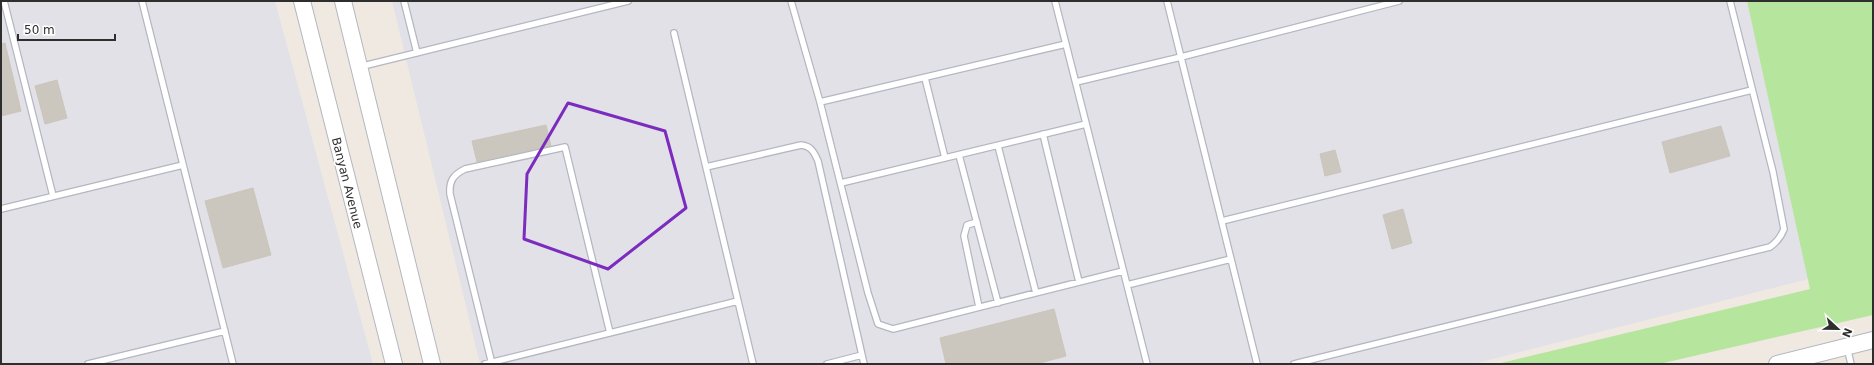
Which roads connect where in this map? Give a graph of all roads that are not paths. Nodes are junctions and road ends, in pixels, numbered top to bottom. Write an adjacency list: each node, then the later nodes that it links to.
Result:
1 (4, 1): 29 (lane)
2 (142, 1): 26 (lane)
3 (302, 1): 49 (street, Banyan Avenue)
4 (343, 1): 16 (street)
5 (404, 1): 14 (lane)
6 (628, 1): 14 (lane)
7 (791, 1): 20 (lane)
8 (1055, 1): 13 (lane)
9 (1167, 1): 15 (lane)
10 (1399, 1): 15 (lane)
11 (1730, 1): 19 (lane)
12 (674, 33): 27 (lane)
13 (1066, 44): 17 (lane); 18 (lane)
14 (417, 53): 16 (lane)
15 (1181, 57): 18 (lane); 31 (lane)
16 (359, 67): 50 (street)
17 (925, 78): 20 (lane); 25 (lane)
18 (1076, 82): 21 (lane)
19 (1752, 90): 31 (lane); 57 (lane)
20 (820, 102): 28 (lane)
21 (1086, 124): 22 (lane); 34 (lane)
22 (1043, 134): 23 (lane); 35 (lane)
23 (998, 146): 24 (lane); 37 (lane)
24 (959, 155): 25 (lane); 32 (lane)
25 (945, 158): 28 (lane)
26 (183, 165): 29 (lane); 41 (lane)
27 (706, 167): 38 (lane); 45 (lane)
28 (841, 183): 40 (lane)
29 (53, 196): 30 (lane)
30 (1, 209)
31 (1222, 221): 33 (lane)
32 (977, 222): 39 (lane); 40 (lane)
33 (1231, 259): 36 (lane); 56 (lane)
34 (1123, 271): 35 (lane); 36 (lane)
35 (1078, 282): 37 (lane)
36 (1127, 285): 55 (lane)
37 (1036, 293): 39 (lane)
38 (738, 301): 42 (lane); 52 (lane)
39 (998, 303): 40 (lane)
40 (979, 307)
41 (225, 331): 47 (lane); 48 (lane)
42 (610, 333): 46 (lane); 46 (lane)
43 (1873, 340): 44 (street)
44 (1847, 347): 58 (street); 59 (lane)
45 (862, 356): 53 (lane); 54 (lane)
46 (492, 363): 51 (lane)
47 (88, 364)
48 (233, 364)
49 (394, 364)
50 (432, 364)
51 (485, 364)
52 (753, 364)
53 (827, 364)
54 (864, 364)
55 (1147, 364)
56 (1257, 364)
57 (1294, 364)
58 (1777, 364)
59 (1851, 364)

